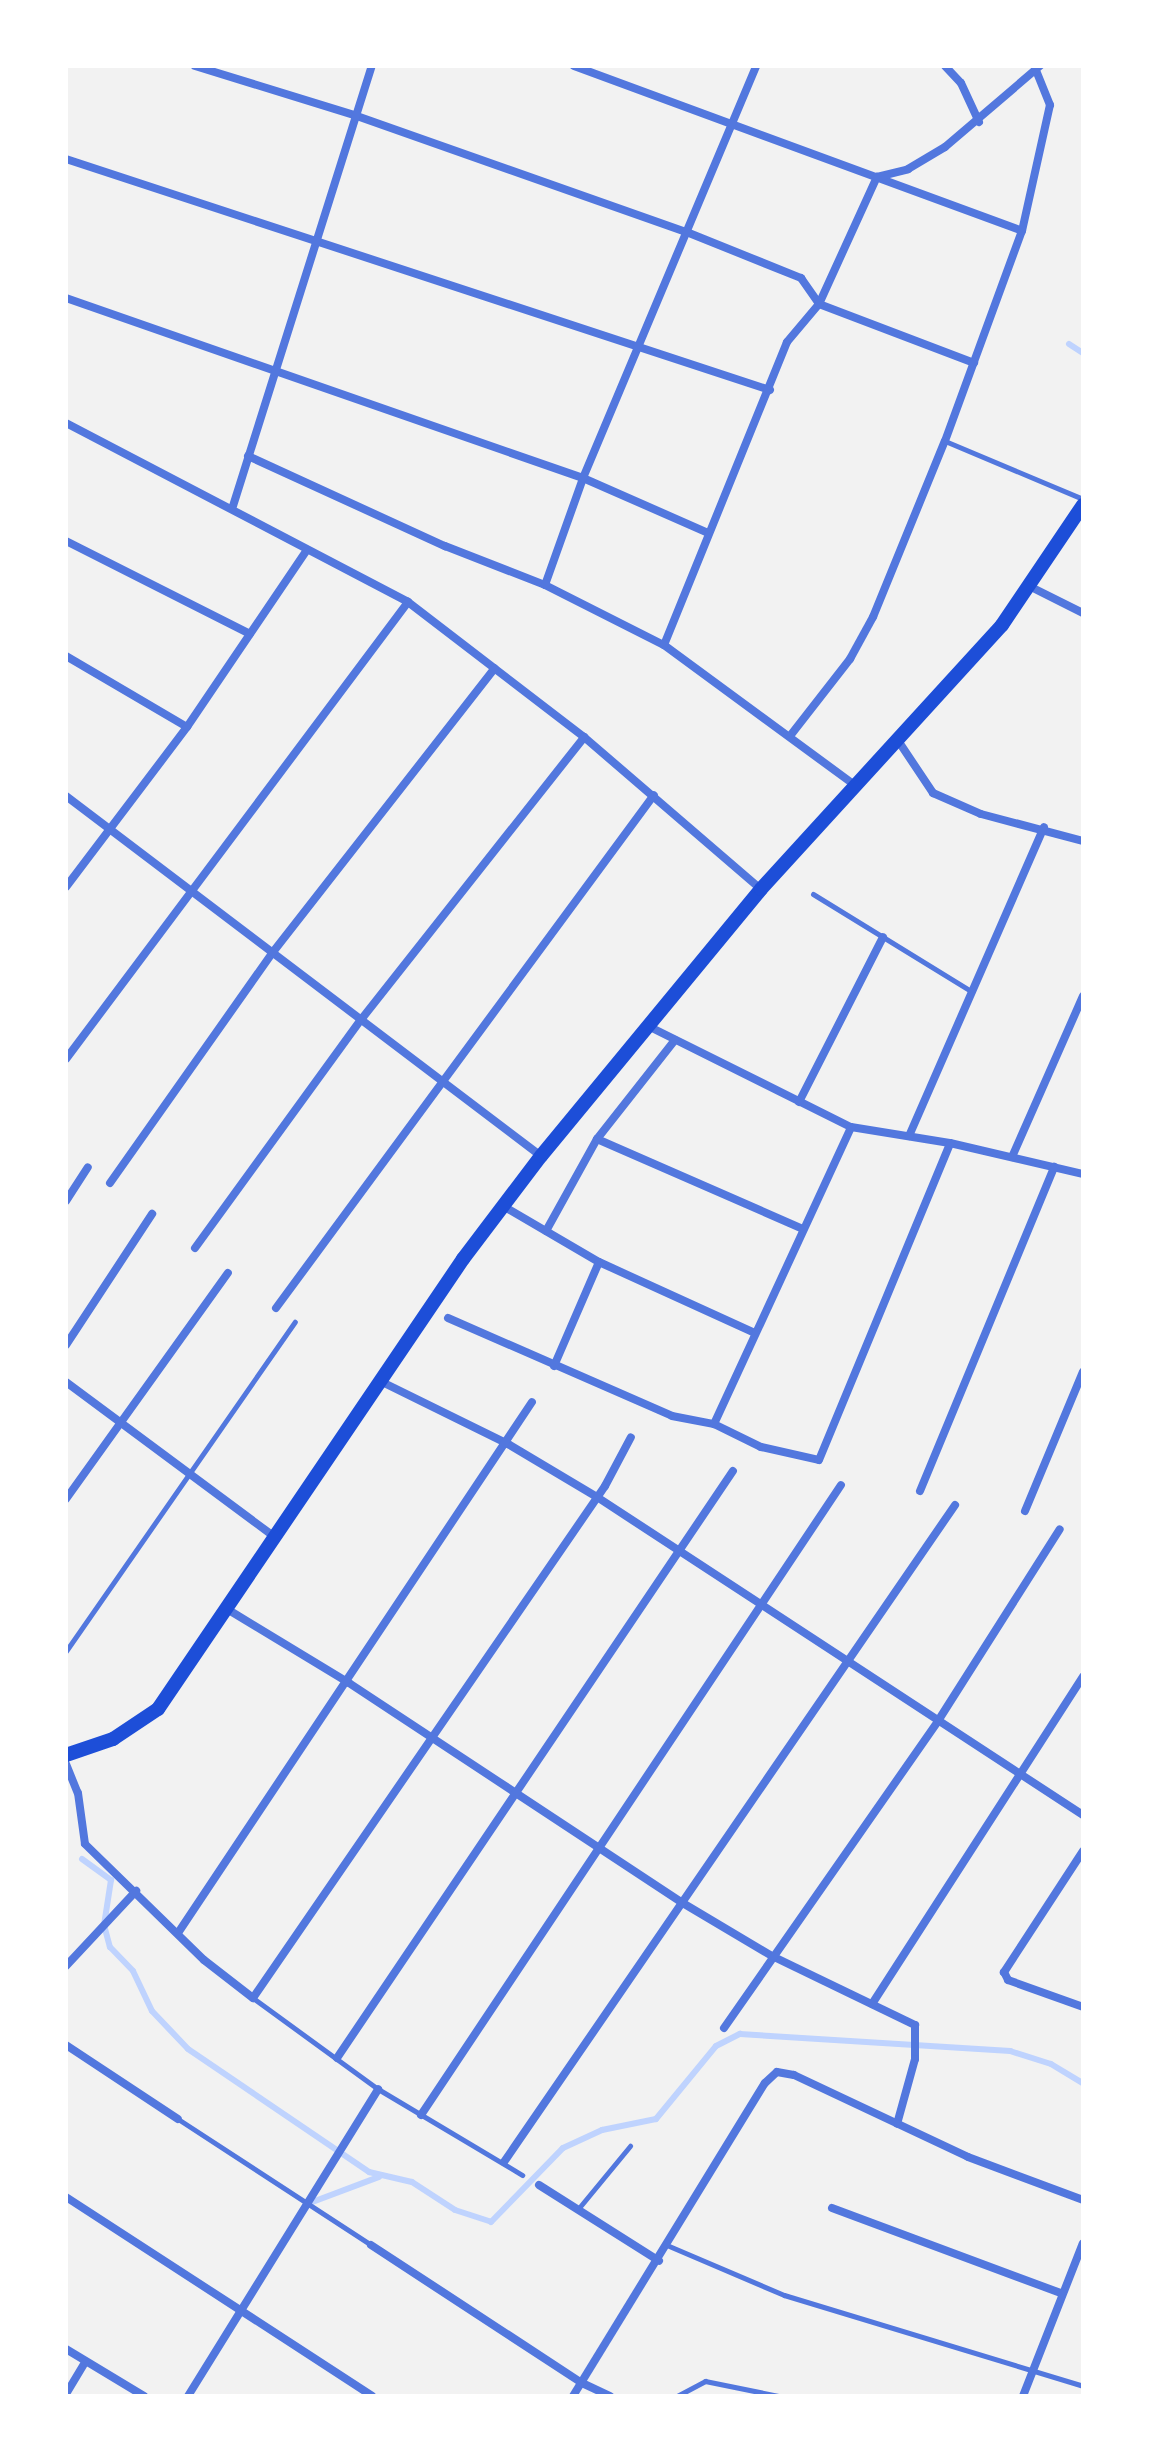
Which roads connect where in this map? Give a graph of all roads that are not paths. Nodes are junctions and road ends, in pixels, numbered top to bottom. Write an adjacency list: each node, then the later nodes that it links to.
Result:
1 (195, 66): 7 (street)
2 (372, 66): 7 (street)
3 (574, 66): 9 (street)
4 (756, 66): 9 (street)
5 (945, 66): 8 (street)
6 (1038, 69): 8 (street); 12 (street)
7 (354, 115): 13 (street); 14 (street)
8 (979, 122): 11 (street)
9 (733, 123): 11 (street); 13 (street)
10 (66, 159): 14 (street)
11 (877, 177): 12 (street); 16 (street)
12 (1022, 231): 18 (street)
13 (689, 233): 16 (street); 17 (street)
14 (318, 239): 17 (street); 19 (street)
15 (66, 298): 19 (street)
16 (819, 304): 18 (street); 20 (street)
17 (639, 346): 20 (street); 24 (street)
18 (974, 363): 22 (street)
19 (279, 369): 23 (street); 24 (street)
20 (770, 390): 27 (street)
21 (66, 423): 26 (street)
22 (945, 441): 25 (lane); 39 (street)
23 (248, 456): 26 (street); 30 (street)
24 (583, 478): 27 (street); 30 (street)
25 (1083, 502): 31 (main road)
26 (233, 506): 29 (street)
27 (708, 533): 35 (street)
28 (66, 541): 34 (street)
29 (306, 551): 32 (street); 34 (street)
30 (545, 585): 35 (street)
31 (1029, 586): 33 (street); 41 (main road)
32 (408, 602): 37 (street); 50 (street)
33 (1083, 613)
34 (250, 634): 38 (street)
35 (664, 645): 39 (street)
36 (66, 656): 38 (street)
37 (495, 668): 40 (street); 53 (street)
38 (187, 727): 46 (street)
39 (790, 736): 42 (street)
40 (584, 737): 43 (street); 56 (street)
41 (897, 739): 42 (main road); 45 (street)
42 (857, 786): 49 (main road)
43 (654, 795): 49 (street); 60 (street)
44 (66, 796): 46 (street)
45 (1044, 827): 47 (street); 54 (street)
46 (109, 829): 48 (street); 50 (street)
47 (1083, 841)
48 (66, 887)
49 (761, 889): 57 (main road)
50 (191, 893): 53 (street); 59 (street)
51 (813, 894): 52 (lane)
52 (883, 937): 54 (lane); 61 (street)
53 (273, 952): 56 (street); 71 (street)
54 (972, 992): 63 (street)
55 (1083, 996): 67 (street)
56 (360, 1021): 60 (street); 77 (street)
57 (647, 1026): 58 (street); 66 (main road)
58 (675, 1040): 61 (street); 64 (street)
59 (66, 1059)
60 (447, 1082): 66 (street); 80 (street)
61 (799, 1102): 62 (street)
62 (851, 1127): 63 (street); 75 (street)
63 (909, 1136): 65 (street)
64 (597, 1139): 75 (street); 76 (street)
65 (950, 1143): 67 (street); 91 (street)
66 (541, 1156): 73 (main road)
67 (1012, 1157): 69 (street)
68 (88, 1167): 72 (street)
69 (1054, 1167): 70 (street); 97 (street)
70 (1083, 1174)
71 (110, 1183)
72 (66, 1201)
73 (503, 1206): 76 (street); 87 (main road)
74 (152, 1214): 84 (street)
75 (803, 1229): 83 (street)
76 (546, 1231): 78 (street)
77 (195, 1248)
78 (599, 1262): 83 (street); 85 (street)
79 (228, 1273): 90 (street)
80 (276, 1308)
81 (448, 1318): 85 (street)
82 (295, 1322): 95 (lane)
83 (755, 1333): 91 (street)
84 (66, 1345)
85 (554, 1366): 91 (street)
86 (1083, 1372): 101 (street)
87 (380, 1380): 93 (street); 103 (main road)
88 (66, 1382): 90 (street)
89 (532, 1402): 93 (street)
90 (122, 1423): 95 (street); 99 (street)
91 (714, 1424)
92 (631, 1437): 98 (street)
93 (508, 1444): 98 (street); 110 (street)
94 (733, 1471): 104 (street)
95 (192, 1475): 103 (street); 107 (lane)
96 (841, 1485): 105 (street)
97 (920, 1491)
98 (597, 1497): 104 (street); 112 (street)
99 (66, 1499)
100 (955, 1505): 108 (street)
101 (1025, 1511)
102 (1060, 1529): 111 (street)
103 (276, 1538): 106 (main road)
104 (679, 1549): 105 (street); 116 (street)
105 (764, 1606): 108 (street); 118 (street)
106 (227, 1609): 110 (street); 113 (main road)
107 (66, 1651)
108 (850, 1662): 111 (street); 121 (street)
109 (1083, 1676): 115 (street)
110 (349, 1683): 112 (street); 122 (street)
111 (938, 1721): 115 (street); 123 (street)
112 (429, 1736): 116 (street); 125 (street)
113 (66, 1755)
114 (66, 1764): 120 (street)
115 (1018, 1774): 117 (street); 126 (street)
116 (512, 1791): 118 (street); 130 (street)
117 (1083, 1815)
118 (599, 1848): 121 (street); 132 (street)
119 (1083, 1851): 127 (street)
120 (136, 1891): 122 (street); 124 (street)
121 (681, 1902): 123 (street); 136 (street)
122 (178, 1933): 125 (street)
123 (772, 1956): 126 (street); 128 (street)
124 (66, 1966)
125 (253, 1998): 130 (lane)
126 (872, 2004): 134 (street)
127 (1083, 2007)
128 (724, 2028)
129 (66, 2045): 133 (street)
130 (337, 2058): 131 (lane)
131 (378, 2089): 132 (lane); 141 (street)
132 (421, 2115): 136 (lane)
133 (178, 2119): 141 (lane)
134 (897, 2124): 140 (street); 146 (street)
135 (630, 2146): 143 (lane)
136 (504, 2162): 137 (lane)
137 (522, 2175)
138 (539, 2185): 143 (street)
139 (66, 2197): 149 (street)
140 (1083, 2200)
141 (307, 2204): 145 (lane); 149 (street)
142 (832, 2208): 148 (street)
143 (578, 2210): 147 (street)
144 (1083, 2243): 148 (street)
145 (371, 2245): 153 (street)
146 (669, 2246): 147 (street); 152 (lane)
147 (659, 2261): 153 (street)
148 (1061, 2293): 152 (street)
149 (240, 2312): 157 (street); 158 (street)
150 (66, 2349): 151 (street)
151 (85, 2362): 155 (street); 156 (street)
152 (1030, 2372): 154 (lane); 163 (street)
153 (582, 2383): 159 (street); 160 (street)
154 (1083, 2386)
155 (66, 2394)
156 (144, 2396)
157 (188, 2396)
158 (372, 2396)
159 (573, 2396)
160 (610, 2396)
161 (677, 2396): 162 (lane)
162 (779, 2396)
163 (1023, 2396)

